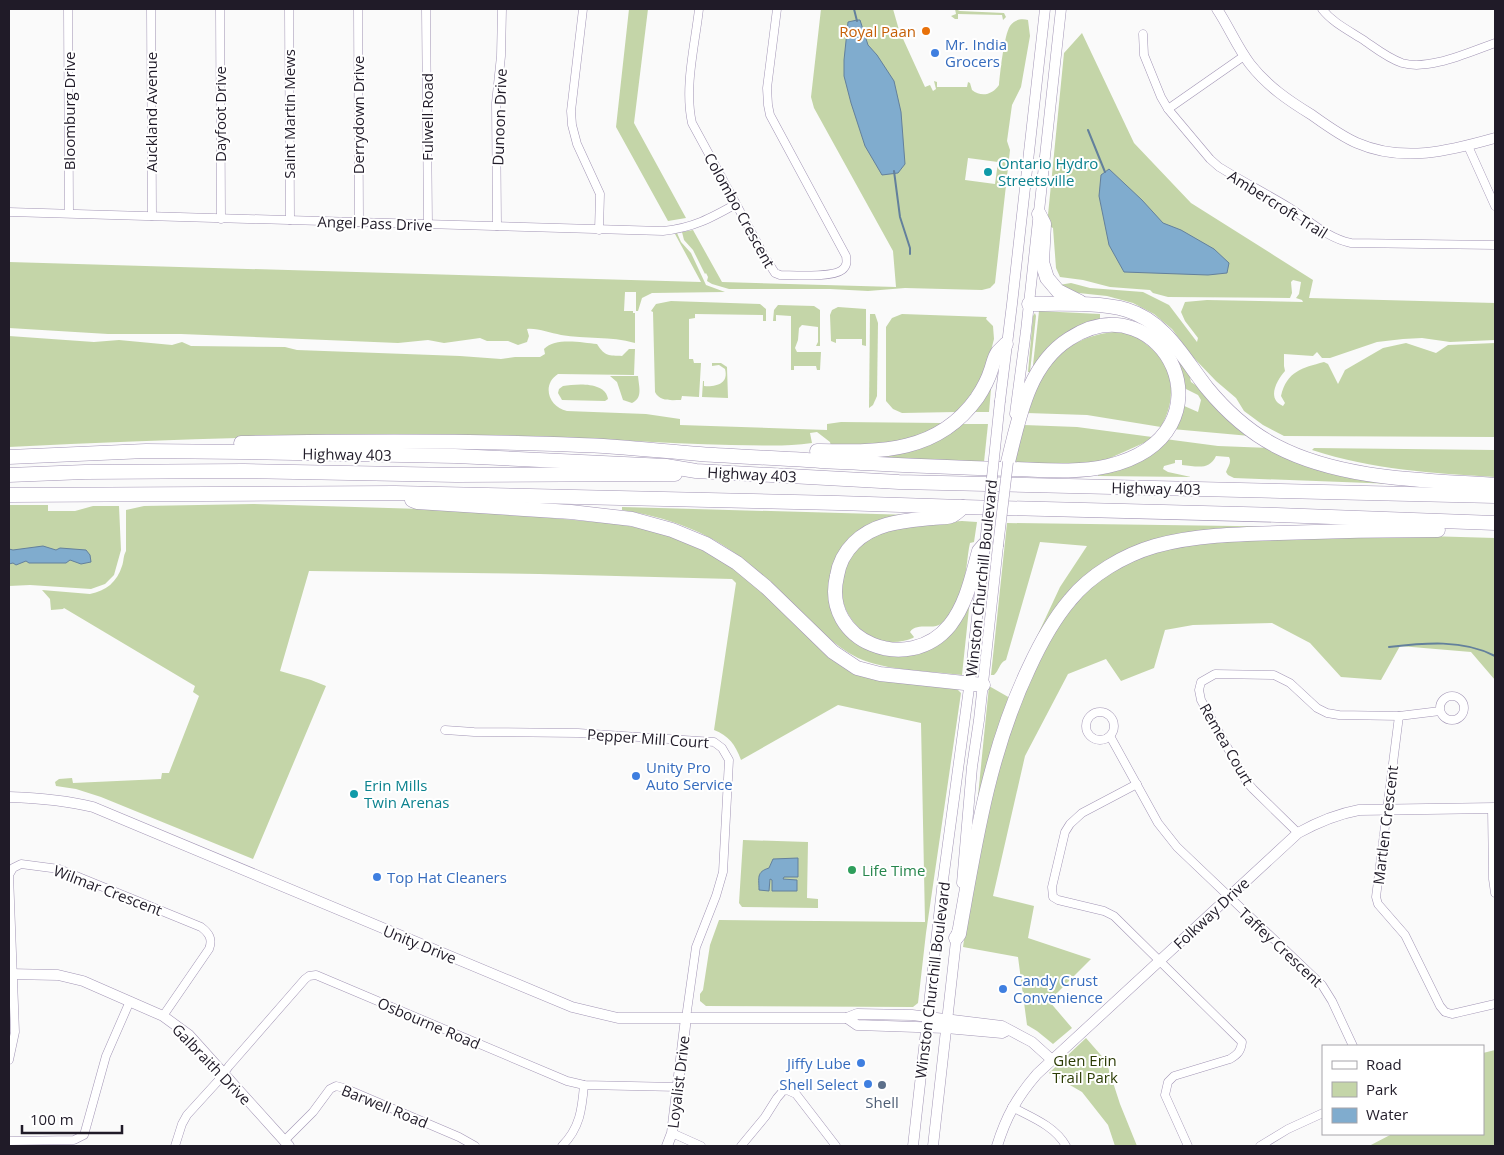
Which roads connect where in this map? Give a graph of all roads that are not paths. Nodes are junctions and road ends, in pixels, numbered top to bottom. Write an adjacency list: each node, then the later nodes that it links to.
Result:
1 (68, 9): 24 (street, Bloomburg Drive)
2 (150, 9): 26 (street, Auckland Avenue)
3 (220, 9): 27 (street, Dayfoot Drive)
4 (289, 9): 28 (street, Saint Martin Mews)
5 (358, 9): 29 (street, Derrydown Drive)
6 (426, 9): 30 (street, Fulwell Road)
7 (502, 9): 31 (street, Dunoon Drive)
8 (582, 9): 32 (street)
9 (699, 9): 21 (street, Colombo Crescent)
10 (777, 9): 21 (street, Colombo Crescent)
11 (1045, 9): 36 (street, Winston Churchill Boulevard)
12 (1061, 9): 25 (street)
13 (1217, 9): 17 (street)
14 (1322, 9): 16 (street)
15 (1143, 34): 18 (street, Ambercroft Trail)
16 (1495, 43)
17 (1244, 56): 18 (street); 20 (street)
18 (1168, 109): 33 (street, Ambercroft Trail)
19 (1495, 138): 20 (street)
20 (1468, 146): 22 (street)
21 (736, 204): 32 (street, Angel Pass Drive)
22 (1495, 206)
23 (9, 212): 24 (street, Angel Pass Drive)
24 (69, 214): 26 (street, Angel Pass Drive)
25 (1039, 214): 34 (street); 35 (highway)
26 (152, 216): 27 (street, Angel Pass Drive)
27 (221, 219): 28 (street, Angel Pass Drive)
28 (290, 220): 29 (street, Angel Pass Drive)
29 (359, 222): 30 (street, Angel Pass Drive)
30 (428, 224): 31 (street, Angel Pass Drive)
31 (497, 226): 32 (street, Angel Pass Drive)
32 (599, 230)
33 (1495, 245)
34 (1029, 304): 35 (highway); 37 (street)
35 (1085, 305): 44 (highway)
36 (1006, 344): 39 (highway); 50 (street, Winston Churchill Boulevard, bridge)
37 (1022, 399): 39 (highway); 41 (highway)
38 (146, 451): 39 (highway); 40 (highway, Highway 403); 42 (highway, Highway 403)
39 (699, 454)
40 (9, 457)
41 (1008, 462): 50 (street, Winston Churchill Boulevard, bridge)
42 (696, 471): 43 (highway); 47 (highway, Highway 403)
43 (9, 475)
44 (1495, 485)
45 (395, 493): 46 (highway, Highway 403); 48 (highway, Highway 403); 51 (highway)
46 (9, 495)
47 (1495, 496)
48 (964, 507): 49 (highway, Highway 403); 50 (highway)
49 (1493, 523): 63 (highway)
50 (992, 545): 51 (street, Winston Churchill Boulevard)
51 (976, 684): 63 (street, Winston Churchill Boulevard); 70 (street, Winston Churchill Boulevard)
52 (1440, 711): 53 (street, Remea Court)
53 (1399, 716): 58 (street, Martlen Crescent); 60 (street, Remea Court)
54 (445, 730): 69 (street, Pepper Mill Court)
55 (1110, 736): 56 (street, Taffey Crescent)
56 (1137, 784): 62 (street, Taffey Crescent); 64 (street)
57 (9, 797): 69 (street, Unity Drive)
58 (1387, 808): 59 (street, Folkway Drive); 60 (street, Folkway Drive); 67 (street, Martlen Crescent)
59 (1494, 808): 61 (street)
60 (1298, 833): 62 (street, Folkway Drive)
61 (1495, 892)
62 (1228, 897): 64 (street, Folkway Drive); 72 (street, Taffey Crescent)
63 (956, 938): 71 (street, Winston Churchill Boulevard)
64 (1159, 960): 74 (street, Folkway Drive); 94 (street)
65 (11, 974): 66 (street, Galbraith Drive); 68 (street, Wilmar Crescent); 73 (street)
66 (130, 1001): 68 (street, Galbraith Drive); 81 (street)
67 (1495, 1004)
68 (163, 1016): 75 (street, Galbraith Drive)
69 (686, 1018): 70 (street, Unity Drive); 77 (street, Loyalist Drive)
70 (927, 1022): 71 (street, Unity Drive); 90 (street, Winston Churchill Boulevard)
71 (947, 1024): 74 (street, Unity Drive); 91 (street, Winston Churchill Boulevard)
72 (1353, 1045)
73 (9, 1060)
74 (1052, 1060): 78 (street, Folkway Drive)
75 (223, 1075): 76 (street, Osbourne Road); 82 (street, Galbraith Drive); 83 (street, Osbourne Road)
76 (584, 1085): 77 (street, Osbourne Road); 85 (street)
77 (678, 1087): 80 (street, Loyalist Drive)
78 (1012, 1107): 92 (street, Folkway Drive); 93 (street)
79 (1322, 1112): 95 (street)
80 (672, 1133): 86 (street, Loyalist Drive); 87 (street)
81 (9, 1142)
82 (286, 1143): 84 (street, Barwell Road)
83 (175, 1146)
84 (475, 1146)
85 (562, 1146)
86 (667, 1146)
87 (701, 1146)
88 (741, 1146): 89 (street)
89 (836, 1146)
90 (913, 1146)
91 (933, 1146)
92 (997, 1146)
93 (1066, 1146)
94 (1188, 1146)
95 (1260, 1146)

